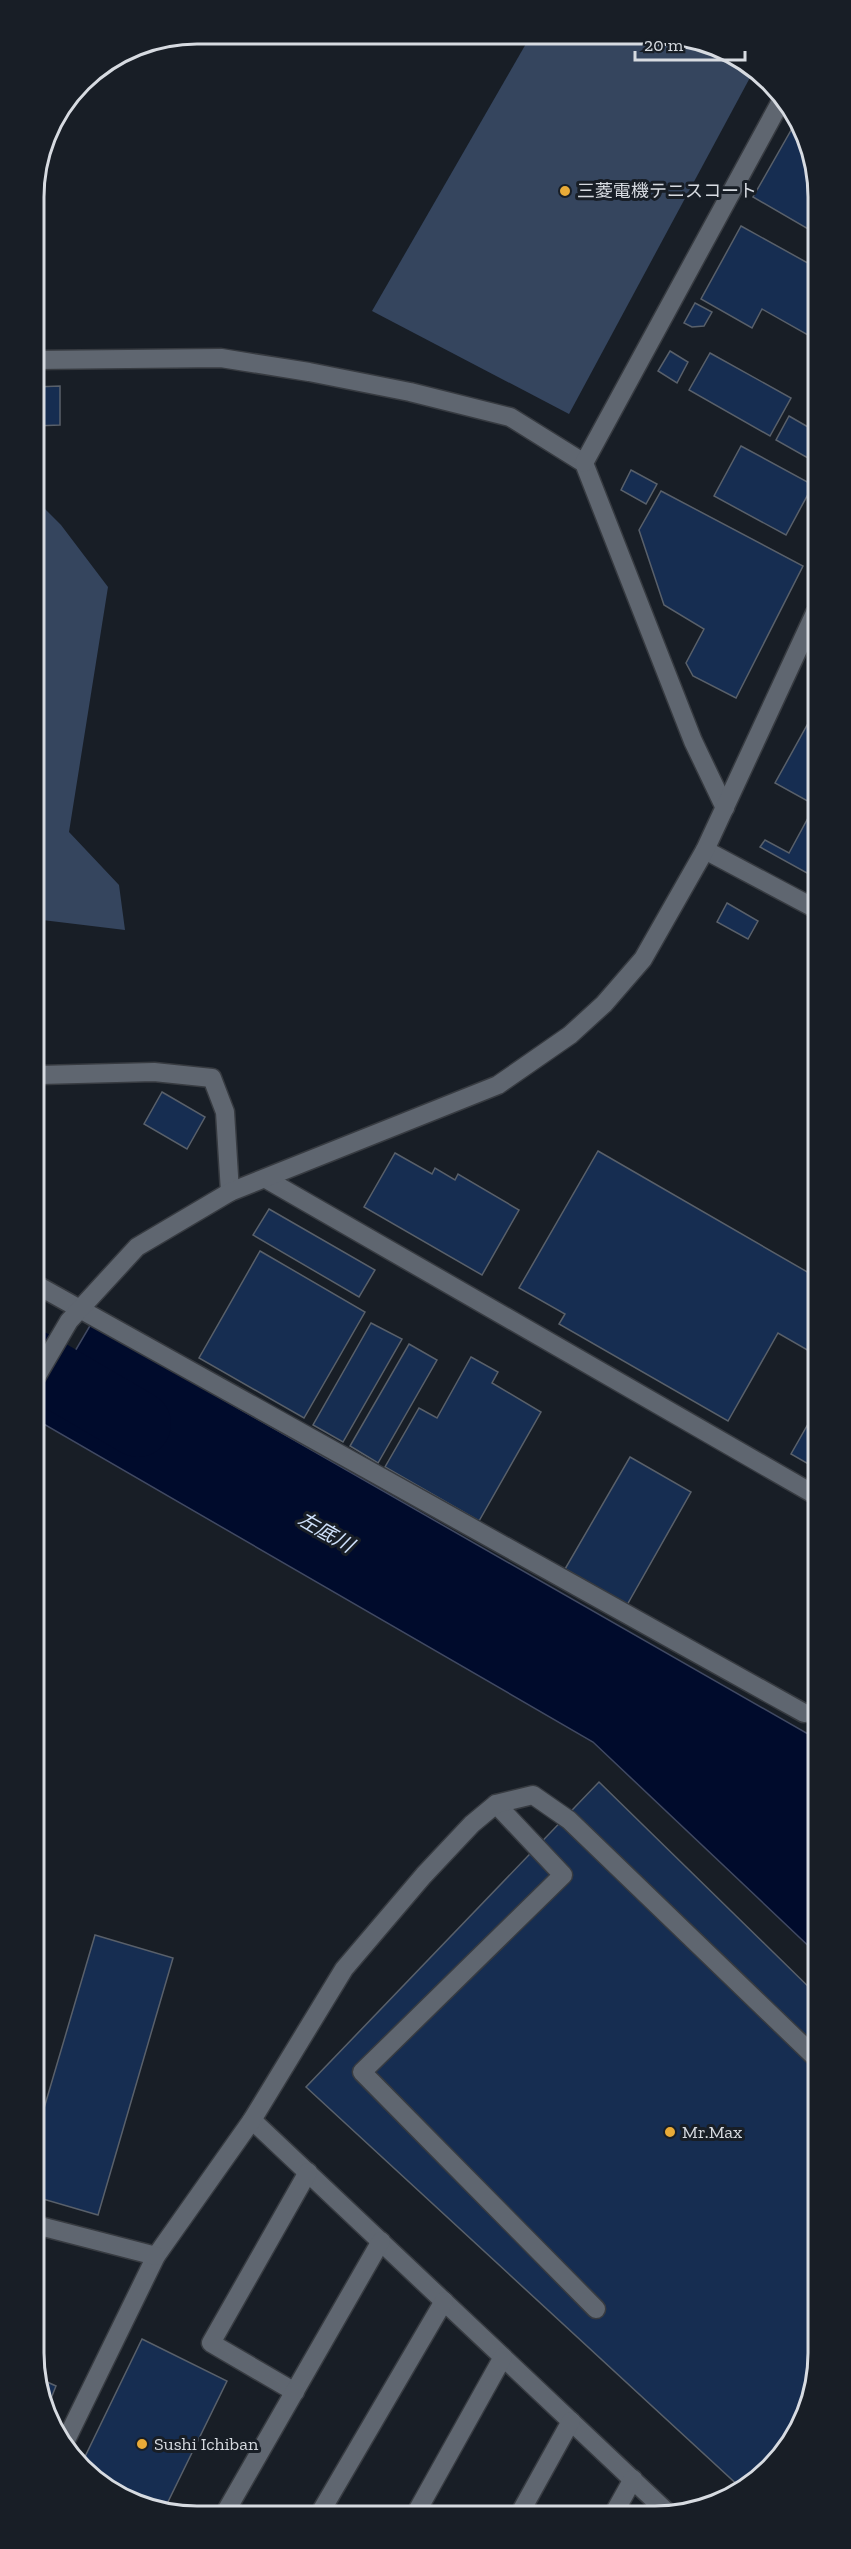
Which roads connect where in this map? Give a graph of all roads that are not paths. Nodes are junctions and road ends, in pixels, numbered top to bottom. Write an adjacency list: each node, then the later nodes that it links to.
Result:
1 (778, 106): 3 (street)
2 (44, 360): 3 (street)
3 (584, 463): 5 (street)
4 (808, 631): 5 (street)
5 (725, 808): 6 (street)
6 (705, 850): 7 (street); 9 (street)
7 (808, 905)
8 (44, 1076): 10 (street)
9 (266, 1179): 10 (street); 14 (street)
10 (230, 1192): 12 (street)
11 (44, 1291): 12 (street)
12 (76, 1315): 13 (street); 15 (street)
13 (44, 1365)
14 (807, 1490)
15 (804, 1713)
16 (496, 1804): 17 (street); 18 (street); 24 (street)
17 (807, 2050)
18 (252, 2120): 19 (street); 22 (street)
19 (308, 2172): 21 (street); 26 (street)
20 (44, 2227): 22 (street)
21 (381, 2241): 23 (street); 26 (street)
22 (156, 2256): 28 (street)
23 (444, 2301): 25 (street); 32 (street)
24 (596, 2309)
25 (503, 2357): 27 (street); 33 (street)
26 (295, 2391): 31 (street)
27 (571, 2421): 29 (street); 34 (street)
28 (68, 2435)
29 (633, 2479): 30 (street); 35 (street)
30 (660, 2505)
31 (229, 2506)
32 (324, 2506)
33 (420, 2506)
34 (524, 2506)
35 (618, 2506)

